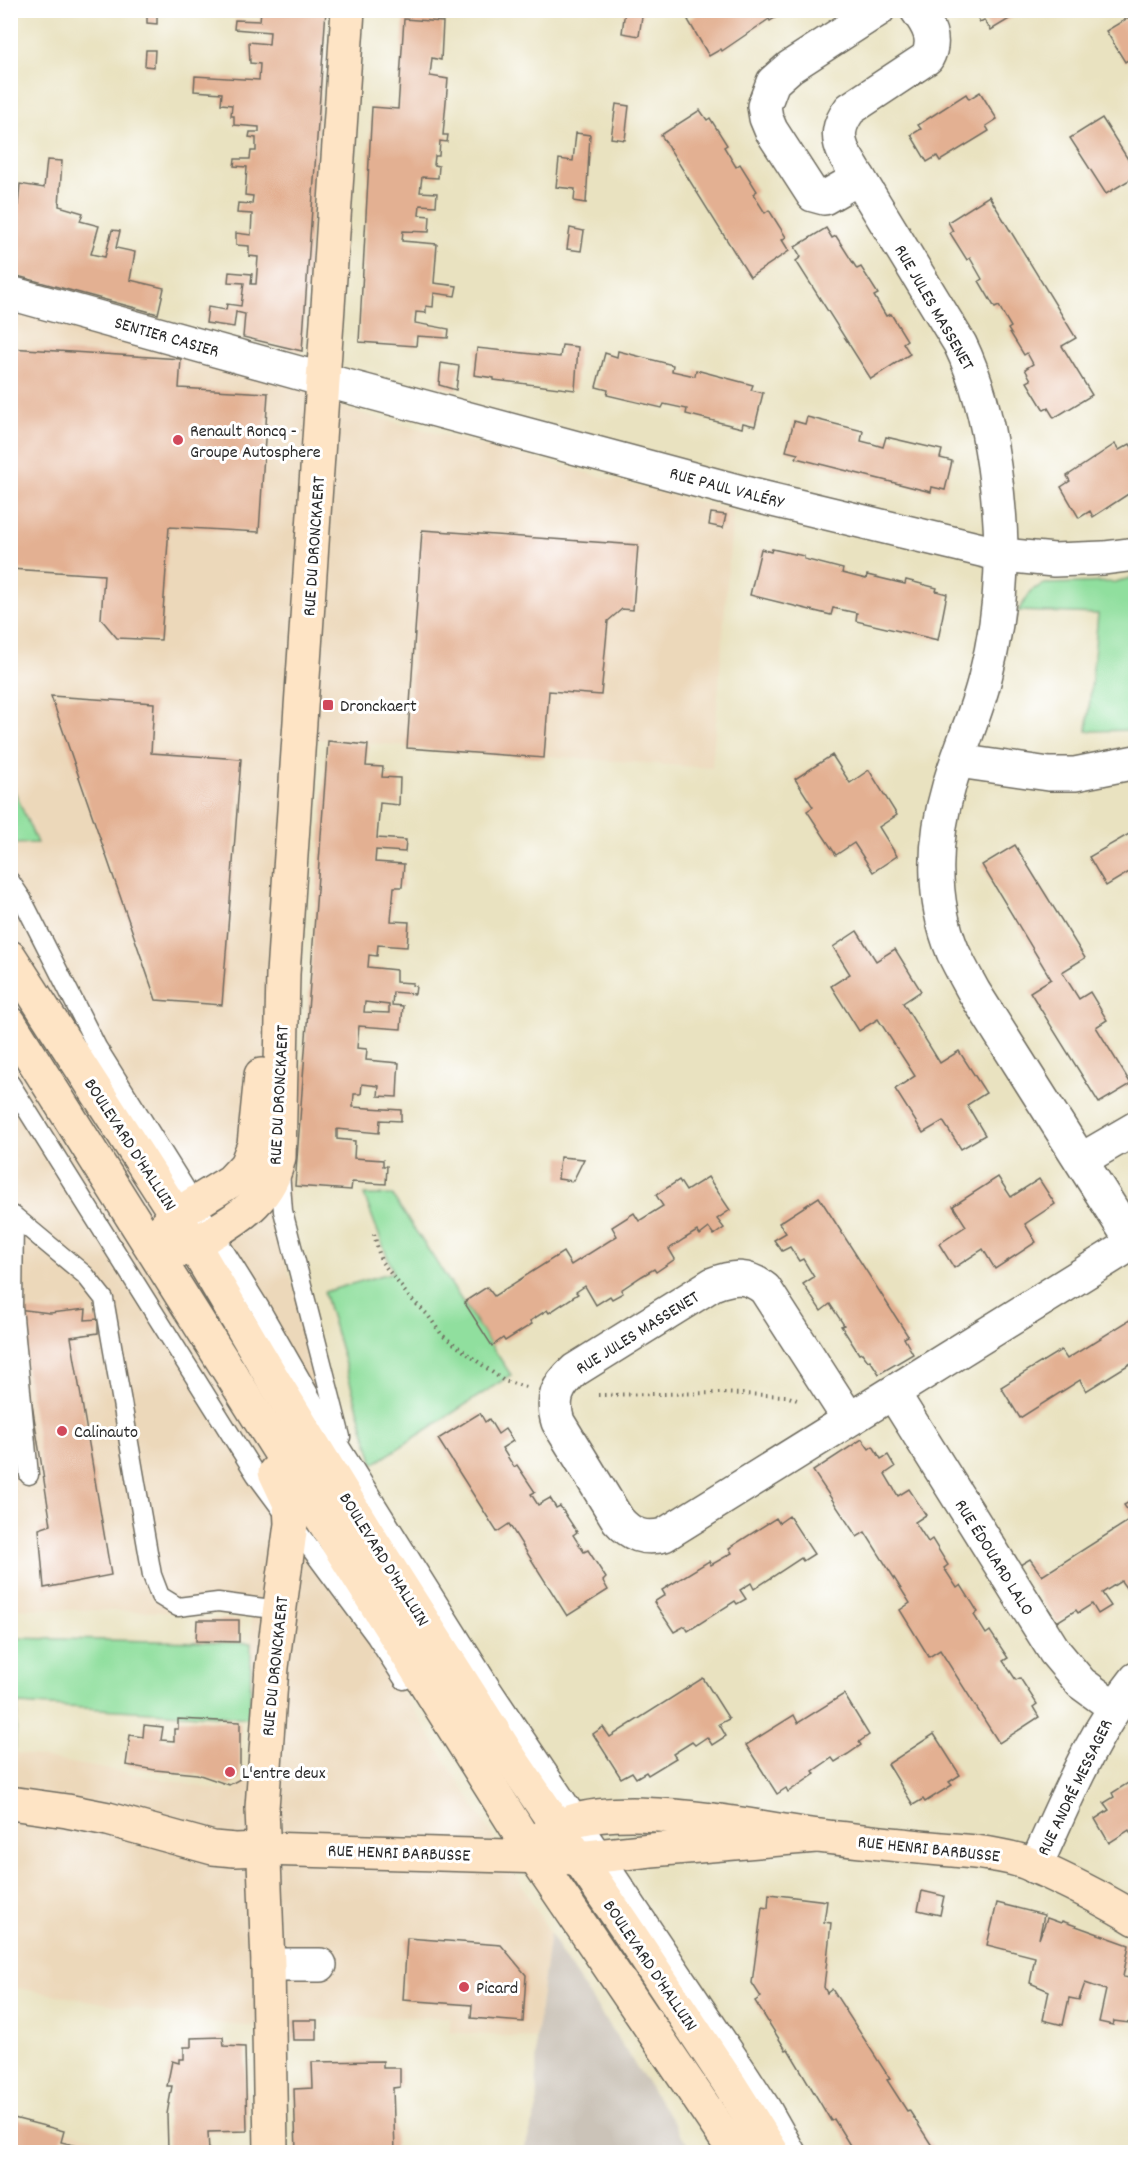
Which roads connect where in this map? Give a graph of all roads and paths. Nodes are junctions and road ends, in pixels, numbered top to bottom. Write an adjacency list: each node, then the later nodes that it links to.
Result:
1 (348, 10): 6 (main road, RUE DU DRONCKAERT)
2 (878, 10): 4 (street)
3 (917, 10): 4 (street, RUE JULES MASSENET)
4 (859, 178): 8 (street, RUE JULES MASSENET)
5 (10, 293): 6 (street, SENTIER CASIER)
6 (324, 380): 8 (street, RUE PAUL VALÉRY); 13 (main road, RUE DU DRONCKAERT)
7 (1136, 554): 8 (street, RUE PAUL VALÉRY)
8 (1002, 555): 9 (street, RUE JULES MASSENET)
9 (958, 761): 10 (street); 18 (street, RUE JULES MASSENET)
10 (1136, 762)
11 (10, 881): 19 (lane)
12 (10, 957): 19 (main road, BOULEVARD D'HALLUIN)
13 (283, 974): 17 (main road, RUE DU DRONCKAERT); 19 (main road, RUE DU DRONCKAERT)
14 (10, 1023): 23 (main road, BOULEVARD D'HALLUIN)
15 (10, 1083): 29 (lane)
16 (1136, 1128): 18 (street)
17 (279, 1156): 21 (main road, RUE DU DRONCKAERT); 27 (lane)
18 (1081, 1160): 22 (street, RUE JULES MASSENET)
19 (186, 1209): 21 (main road, BOULEVARD D'HALLUIN); 23 (main road, RUE DU DRONCKAERT)
20 (374, 1234): 25 (path)
21 (204, 1239): 23 (main road, RUE DU DRONCKAERT); 27 (lane); 30 (main road, BOULEVARD D'HALLUIN)
22 (1134, 1242): 24 (street, RUE JULES MASSENET)
23 (154, 1252): 29 (main road, RUE DU DRONCKAERT); 39 (main road, BOULEVARD D'HALLUIN)
24 (893, 1393): 26 (street, RUE JULES MASSENET); 33 (street, RUE ÉDOUARD LALO)
25 (555, 1395): 26 (path); 26 (street, RUE JULES MASSENET); 26 (street, RUE JULES MASSENET)
26 (849, 1419)
27 (345, 1454): 30 (lane); 36 (lane)
28 (29, 1475): 31 (lane)
29 (291, 1524): 31 (main road, RUE DU DRONCKAERT); 39 (lane)
30 (374, 1544): 36 (main road, BOULEVARD D'HALLUIN)
31 (280, 1610): 38 (main road, RUE DU DRONCKAERT)
32 (1136, 1679): 33 (street, RUE ANDRÉ MESSAGER)
33 (1114, 1707): 41 (street, RUE ANDRÉ MESSAGER)
34 (10, 1780): 38 (main road, RUE HENRI BARBUSSE)
35 (10, 1803): 38 (main road, RUE HENRI BARBUSSE)
36 (568, 1823): 37 (main road, RUE HENRI BARBUSSE); 39 (main road); 40 (main road, BOULEVARD D'HALLUIN)
37 (816, 1836): 40 (main road, RUE HENRI BARBUSSE); 41 (main road, RUE HENRI BARBUSSE)
38 (263, 1849): 39 (main road, RUE HENRI BARBUSSE); 43 (main road, RUE DU DRONCKAERT)
39 (525, 1856): 40 (main road, RUE HENRI BARBUSSE); 46 (lane); 47 (main road, BOULEVARD D'HALLUIN)
40 (591, 1857): 48 (main road, BOULEVARD D'HALLUIN); 49 (lane)
41 (1035, 1867): 42 (main road, RUE HENRI BARBUSSE)
42 (1136, 1919)
43 (268, 1965): 44 (street); 45 (main road, RUE DU DRONCKAERT)
44 (320, 1965)
45 (271, 2152)
46 (717, 2152)
47 (735, 2152)
48 (772, 2152)
49 (797, 2152)

